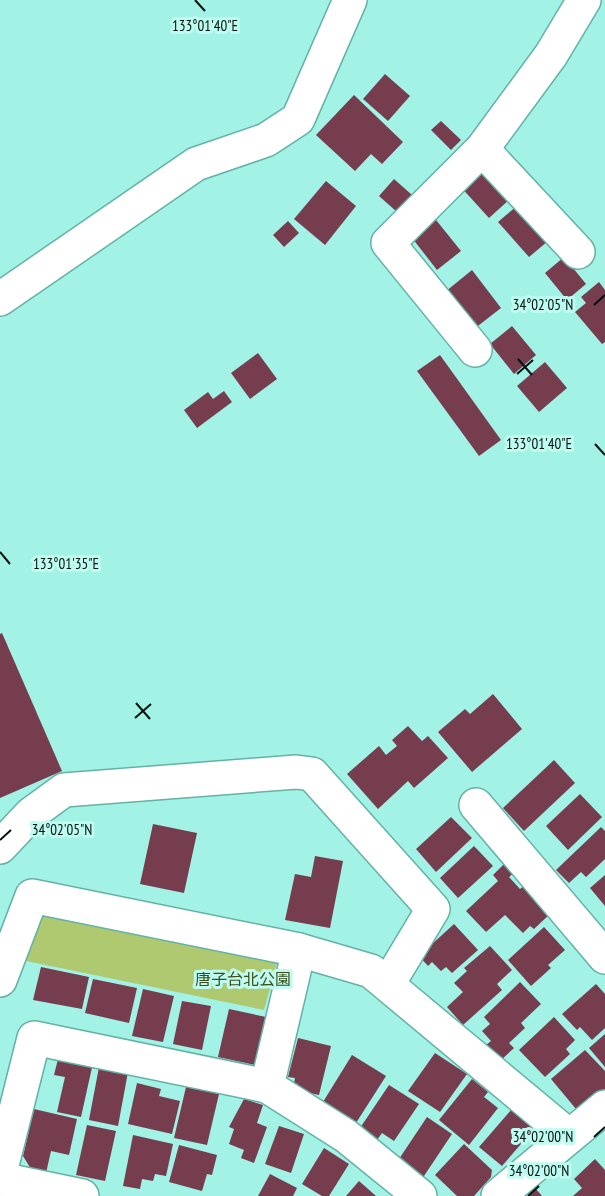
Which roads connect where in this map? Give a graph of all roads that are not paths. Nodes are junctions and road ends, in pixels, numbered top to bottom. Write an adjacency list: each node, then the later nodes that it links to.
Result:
1 (350, 0): 5 (street)
2 (584, 0): 3 (street)
3 (483, 149): 4 (street); 6 (street)
4 (578, 252)
5 (0, 299)
6 (476, 350)
7 (476, 805): 9 (street)
8 (0, 847): 12 (street)
9 (601, 944)
10 (299, 950): 11 (street); 12 (street); 13 (street)
11 (0, 981)
12 (387, 984): 15 (street)
13 (267, 1086): 16 (street); 18 (street)
14 (605, 1107): 15 (street)
15 (569, 1136): 19 (street)
16 (0, 1172): 17 (street)
17 (82, 1196)
18 (420, 1196)
19 (498, 1196)

